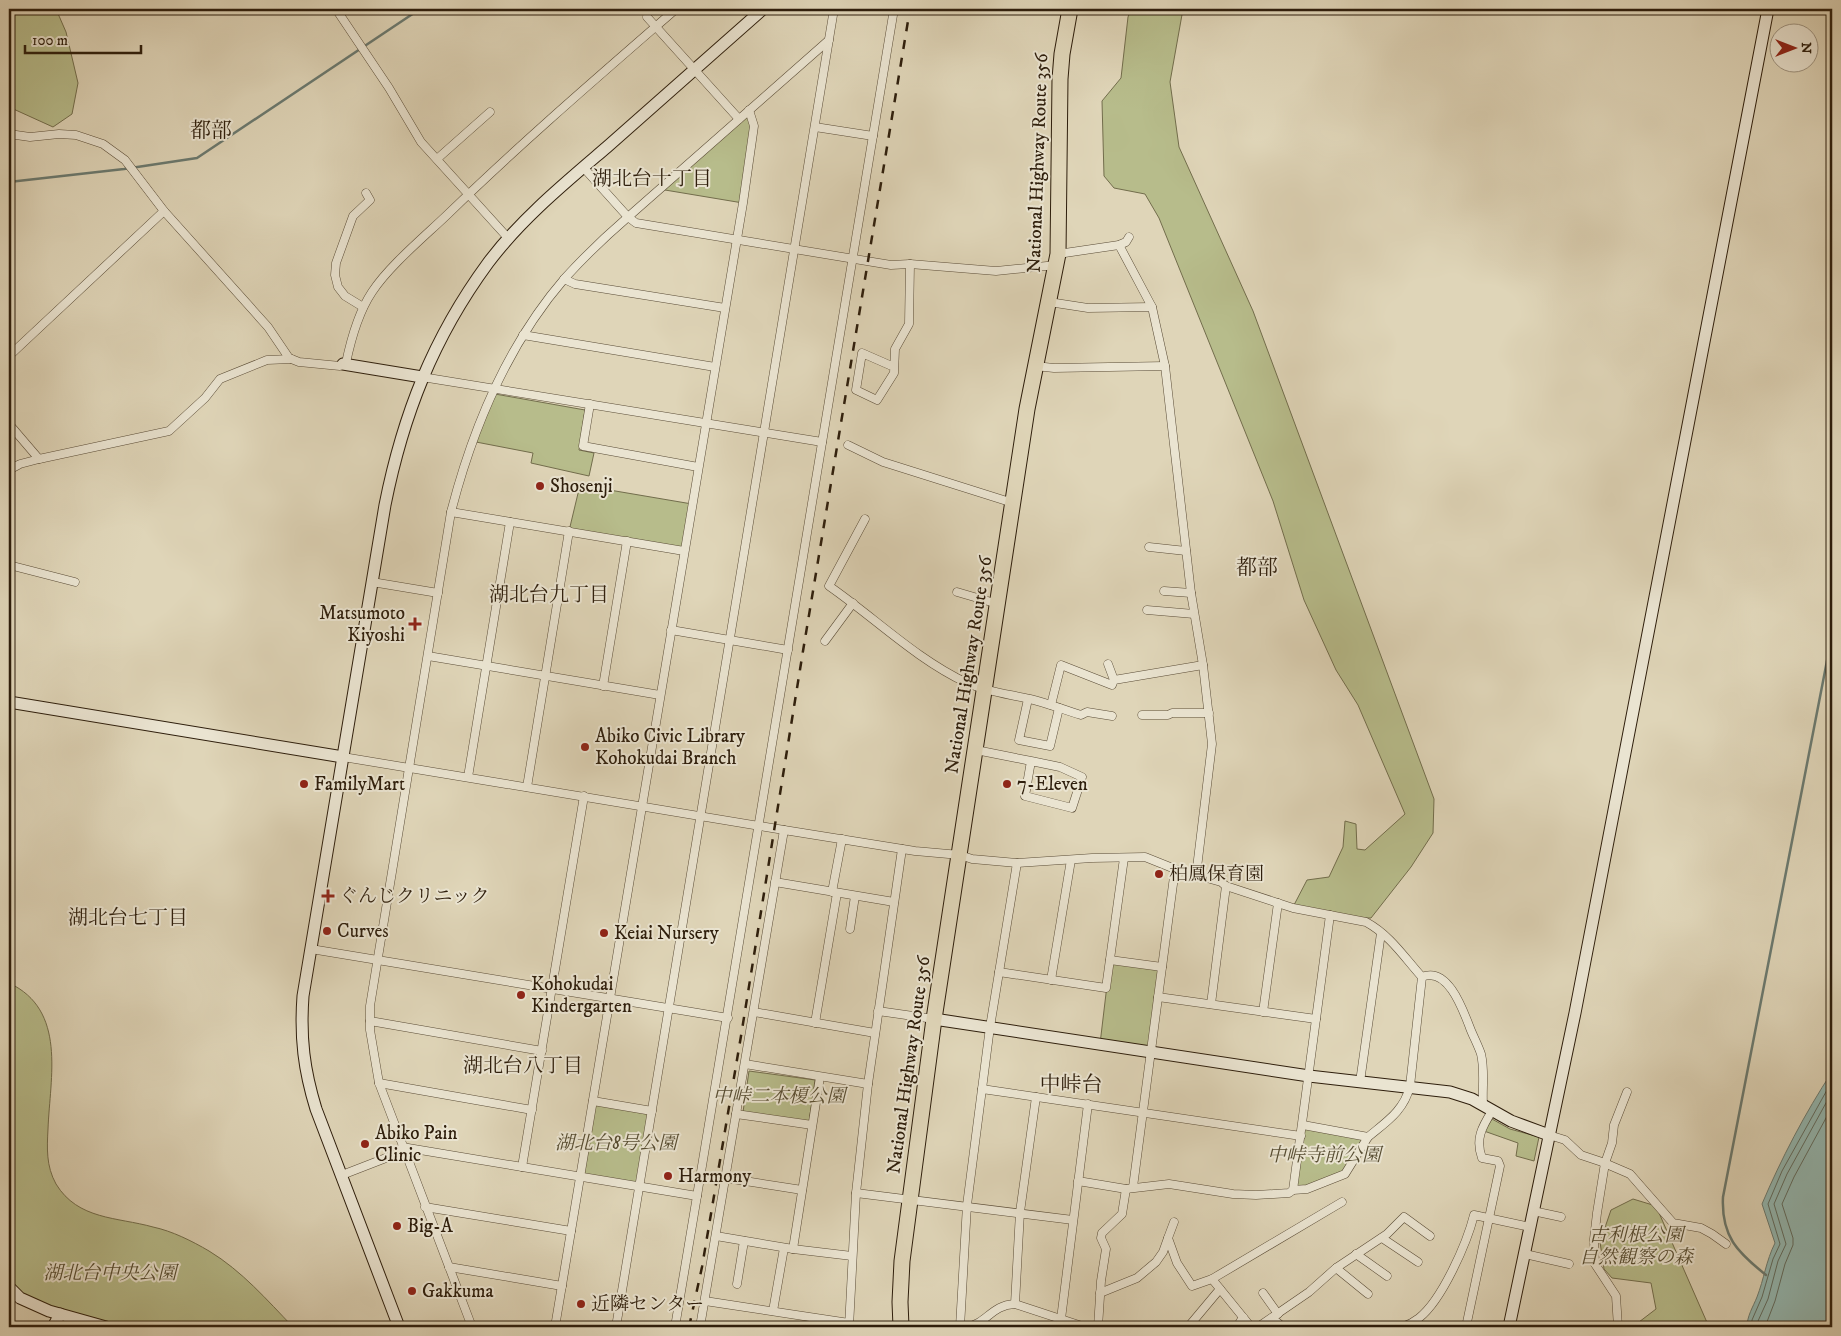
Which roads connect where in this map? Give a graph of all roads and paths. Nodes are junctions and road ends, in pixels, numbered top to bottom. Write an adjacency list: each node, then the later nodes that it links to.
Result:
1 (336, 9): 18 (street)
2 (676, 9): 9 (street)
3 (763, 9): 11 (street)
4 (834, 9): 10 (street)
5 (894, 9): 17 (street)
6 (1070, 9): 30 (highway, National Highway Route 356)
7 (1768, 9): 166 (street)
8 (647, 17): 9 (street)
9 (655, 27): 11 (street); 21 (street)
10 (829, 40): 12 (street); 15 (street)
11 (695, 70): 14 (street); 19 (street)
12 (749, 110): 14 (street); 26 (street)
13 (490, 112): 18 (street)
14 (739, 119): 23 (street)
15 (815, 127): 17 (street); 28 (street)
16 (9, 134): 22 (street)
17 (873, 136): 29 (street)
18 (437, 159): 21 (street)
19 (583, 167): 23 (street); 25 (street)
20 (366, 193): 34 (street)
21 (469, 194): 25 (street); 34 (street)
22 (164, 211): 38 (street); 39 (street)
23 (628, 217): 26 (street); 32 (street)
24 (1129, 237): 27 (street)
25 (509, 238): 45 (street)
26 (736, 239): 28 (street); 36 (street)
27 (1120, 245): 30 (street); 35 (street)
28 (794, 249): 29 (street); 50 (street)
29 (853, 258): 31 (street); 51 (street)
30 (1057, 259): 31 (street); 33 (highway, National Highway Route 356)
31 (910, 264): 44 (street)
32 (564, 279): 36 (street); 37 (street)
33 (1049, 302): 35 (street); 41 (highway, National Highway Route 356)
34 (363, 307): 40 (street)
35 (1152, 307): 42 (street)
36 (725, 308): 43 (street)
37 (523, 334): 43 (street); 46 (street)
38 (9, 356)
39 (291, 359): 40 (street); 53 (street)
40 (345, 364): 45 (street)
41 (1035, 366): 42 (street); 56 (highway, National Highway Route 356)
42 (1165, 366): 64 (street)
43 (714, 367): 48 (street)
44 (894, 367): 44 (street)
45 (422, 377): 46 (street); 67 (street)
46 (493, 388): 47 (street); 57 (street)
47 (590, 404): 48 (street); 54 (street)
48 (706, 423): 50 (street); 54 (street)
49 (9, 424): 53 (street)
50 (764, 433): 51 (street); 77 (street)
51 (822, 442): 79 (street)
52 (848, 445): 56 (street)
53 (39, 459): 55 (street)
54 (698, 467): 63 (street)
55 (9, 470)
56 (1013, 503): 73 (highway, National Highway Route 356)
57 (451, 512): 59 (street); 69 (street)
58 (865, 519): 72 (street)
59 (510, 522): 60 (street); 83 (street)
60 (569, 532): 61 (street); 84 (street)
61 (627, 541): 63 (street); 86 (street)
62 (1149, 547): 64 (street)
63 (684, 551): 76 (street)
64 (1186, 551): 71 (street)
65 (9, 566): 66 (street)
66 (75, 582)
67 (372, 582): 69 (street); 96 (street)
68 (1164, 591): 71 (street)
69 (438, 592): 80 (street)
70 (957, 592): 73 (street)
71 (1191, 594): 75 (street)
72 (853, 603): 78 (street); 87 (street)
73 (998, 604): 87 (highway, National Highway Route 356)
74 (1147, 610): 75 (street)
75 (1194, 614): 82 (street)
76 (671, 630): 77 (street); 88 (street)
77 (730, 640): 79 (street); 103 (street)
78 (825, 641)
79 (788, 650): 104 (street)
80 (428, 656): 83 (street); 98 (street)
81 (1108, 664): 85 (street)
82 (1204, 665): 85 (street); 92 (street)
83 (486, 666): 84 (street); 99 (street)
84 (545, 676): 86 (street); 100 (street)
85 (1114, 680): 91 (street)
86 (603, 686): 88 (street)
87 (985, 690): 89 (street); 95 (highway, National Highway Route 356)
88 (660, 695): 102 (street)
89 (1028, 698): 91 (street); 91 (street)
90 (9, 702): 96 (street)
91 (1055, 706): 94 (street)
92 (1209, 713): 93 (street); 113 (street)
93 (1142, 715)
94 (1112, 716)
95 (976, 750): 97 (street); 108 (highway, National Highway Route 356)
96 (343, 757): 98 (street); 123 (street)
97 (1031, 760): 97 (street)
98 (409, 767): 99 (street); 124 (street)
99 (468, 777): 100 (street)
100 (526, 787): 101 (street)
101 (584, 796): 102 (street); 130 (street)
102 (642, 806): 103 (street); 132 (street)
103 (701, 816): 104 (street); 134 (street)
104 (759, 826): 105 (street); 138 (street)
105 (784, 830): 106 (street); 114 (street)
106 (842, 840): 107 (street); 116 (street)
107 (902, 849): 108 (street); 118 (street)
108 (960, 855): 111 (street); 139 (highway, National Highway Route 356)
109 (1124, 858): 110 (street); 112 (street); 125 (street)
110 (1071, 860): 111 (street); 129 (street)
111 (1017, 863): 127 (street)
112 (1175, 869): 113 (street); 126 (street)
113 (1196, 876): 115 (street)
114 (775, 882): 116 (street); 136 (street)
115 (1226, 886): 119 (street); 133 (street)
116 (835, 892): 117 (street); 142 (street)
117 (855, 896): 118 (street); 121 (street)
118 (894, 902): 135 (street)
119 (1278, 903): 120 (street); 137 (street)
120 (1330, 915): 122 (street); 141 (street)
121 (850, 929)
122 (1381, 933): 128 (street); 150 (street)
123 (311, 950): 124 (street); 172 (street)
124 (377, 960): 130 (street); 140 (street)
125 (1110, 960): 126 (street); 129 (street)
126 (1162, 966): 131 (street)
127 (999, 972): 129 (street); 143 (street)
128 (1422, 977): 153 (street); 159 (street)
129 (1052, 980)
130 (552, 989): 132 (street); 145 (street)
131 (1158, 997): 133 (street); 146 (street)
132 (610, 999): 134 (street); 157 (street)
133 (1211, 1004): 137 (street)
134 (669, 1008): 138 (street); 161 (street)
135 (878, 1011): 139 (street); 144 (street)
136 (754, 1012): 142 (street); 147 (street)
137 (1263, 1012): 141 (street)
138 (728, 1018): 181 (street)
139 (934, 1019): 143 (street); 182 (highway, National Highway Route 356)
140 (370, 1020): 145 (street); 151 (street)
141 (1316, 1020): 148 (street)
142 (815, 1023): 144 (street)
143 (990, 1027): 146 (street); 154 (street)
144 (875, 1033): 152 (street)
145 (542, 1051): 160 (street)
146 (1151, 1052): 148 (street); 162 (street)
147 (745, 1064): 149 (street); 163 (street)
148 (1309, 1076): 150 (street); 165 (street)
149 (820, 1077): 152 (street); 164 (street)
150 (1360, 1082): 153 (street)
151 (379, 1083): 160 (street); 169 (street)
152 (868, 1084): 180 (street)
153 (1410, 1086): 159 (street); 168 (street)
154 (982, 1089): 156 (street); 184 (street)
155 (1627, 1092): 170 (street)
156 (1036, 1097): 158 (street); 187 (street)
157 (593, 1101): 161 (street); 173 (street)
158 (1088, 1104): 162 (street); 175 (street)
159 (1488, 1108): 166 (street); 189 (street)
160 (532, 1110): 171 (street)
161 (652, 1111): 176 (street)
162 (1143, 1112): 167 (street); 177 (street)
163 (736, 1114): 164 (street); 174 (street)
164 (812, 1125): 178 (street)
165 (1303, 1126): 167 (street); 168 (street)
166 (1549, 1135): 170 (street); 186 (street)
167 (1301, 1136): 179 (street)
168 (1368, 1137): 179 (street)
169 (403, 1149): 171 (street); 172 (street); 185 (street)
170 (1606, 1163): 199 (street); 247 (street)
171 (522, 1167): 173 (street)
172 (342, 1175): 229 (street)
173 (580, 1176): 176 (street); 193 (street)
174 (726, 1178): 178 (street); 194 (street)
175 (1078, 1181): 177 (street); 190 (street)
176 (639, 1186): 181 (street); 232 (street)
177 (1130, 1188): 179 (street); 215 (street)
178 (802, 1190): 201 (street)
179 (1293, 1190)
180 (856, 1193): 182 (street); 204 (street)
181 (697, 1196): 233 (street)
182 (910, 1199): 184 (street); 235 (highway, National Highway Route 356)
183 (1342, 1202): 210 (street)
184 (967, 1205): 187 (street); 236 (street)
185 (425, 1207): 193 (street); 207 (street)
186 (1533, 1211): 188 (street); 192 (street)
187 (1020, 1212): 190 (street); 219 (street)
188 (1561, 1217)
189 (1490, 1218): 192 (street); 244 (street); 245 (street)
190 (1073, 1220): 224 (street)
191 (1174, 1222): 196 (street)
192 (1530, 1227): 203 (street)
193 (571, 1231): 212 (street)
194 (716, 1236): 198 (street); 218 (street)
195 (1430, 1236): 197 (street)
196 (1168, 1238): 210 (street); 215 (street)
197 (1382, 1238): 202 (street); 205 (street)
198 (744, 1241): 200 (street); 211 (street)
199 (1726, 1244)
200 (784, 1248): 201 (street); 220 (street)
201 (793, 1249): 204 (street)
202 (1356, 1254): 208 (street); 209 (street)
203 (1525, 1254): 206 (street); 246 (street)
204 (852, 1256): 225 (street)
205 (1418, 1262)
206 (1569, 1264)
207 (448, 1267): 212 (street); 230 (street)
208 (1336, 1268): 217 (street); 222 (street)
209 (1387, 1276)
210 (1212, 1279): 214 (street)
211 (737, 1284)
212 (562, 1286): 231 (street)
213 (9, 1287): 221 (street)
214 (1220, 1289): 223 (street); 239 (street)
215 (1100, 1293): 238 (street)
216 (1263, 1293): 222 (street)
217 (1368, 1294)
218 (705, 1301): 220 (street); 234 (street)
219 (1014, 1304): 224 (street); 237 (street)
220 (773, 1311): 225 (street)
221 (60, 1314): 227 (street); 228 (street)
222 (1275, 1316): 242 (street); 243 (street)
223 (1243, 1317): 240 (street); 241 (street)
224 (1061, 1319): 226 (street)
225 (849, 1325)
226 (1080, 1326)
227 (53, 1327)
228 (106, 1327)
229 (399, 1327)
230 (472, 1327)
231 (555, 1327)
232 (616, 1327)
233 (675, 1327)
234 (700, 1327)
235 (901, 1327)
236 (960, 1327)
237 (967, 1327)
238 (1098, 1327)
239 (1191, 1327)
240 (1237, 1327)
241 (1251, 1327)
242 (1258, 1327)
243 (1283, 1327)
244 (1402, 1327)
245 (1466, 1327)
246 (1509, 1327)
247 (1618, 1327)

